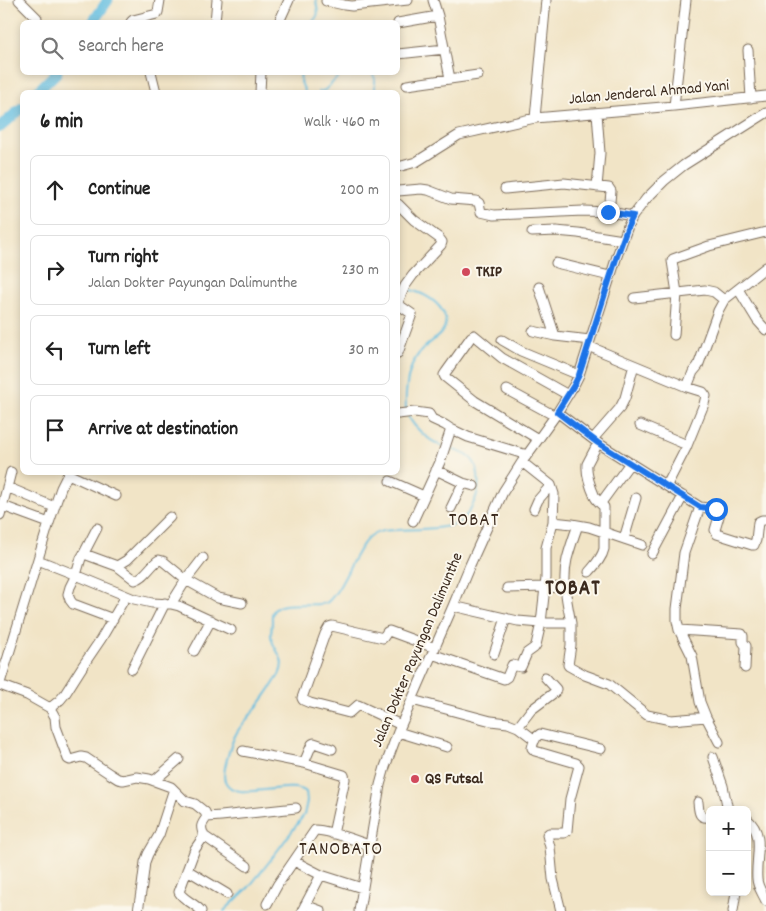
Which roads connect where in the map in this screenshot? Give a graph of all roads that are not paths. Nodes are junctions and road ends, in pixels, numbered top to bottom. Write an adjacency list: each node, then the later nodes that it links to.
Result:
1 (19, 0): 11 (street)
2 (160, 0): 12 (street)
3 (217, 0): 13 (street)
4 (289, 0): 14 (street)
5 (408, 0): 9 (street)
6 (433, 0): 10 (street)
7 (546, 0): 31 (street)
8 (686, 0): 28 (street)
9 (326, 1)
10 (438, 16): 15 (street); 16 (street)
11 (37, 18)
12 (133, 20)
13 (215, 20)
14 (280, 20)
15 (400, 23)
16 (445, 49): 18 (street); 22 (street)
17 (748, 50): 27 (street)
18 (400, 54)
19 (152, 75): 24 (street)
20 (261, 75): 25 (street)
21 (478, 75): 22 (street)
22 (450, 79): 23 (street)
23 (407, 85)
24 (156, 90)
25 (260, 90)
26 (766, 96): 27 (street, Jalan Jenderal Ahmad Yani)
27 (752, 98): 28 (street, Jalan Jenderal Ahmad Yani)
28 (674, 106): 29 (street, Jalan Jenderal Ahmad Yani)
29 (597, 113): 31 (street, Jalan Jenderal Ahmad Yani); 33 (street)
30 (766, 113): 38 (street, Jalan Dokter Payungan Dalimunthe)
31 (535, 118): 32 (street, Jalan Jenderal Ahmad Yani)
32 (400, 166)
33 (597, 187): 34 (street); 37 (street)
34 (505, 189)
35 (400, 191): 37 (street)
36 (400, 206): 48 (street)
37 (608, 212): 38 (street)
38 (633, 216): 41 (street, Jalan Dokter Payungan Dalimunthe)
39 (532, 232): 41 (street)
40 (766, 232): 47 (street)
41 (623, 240): 44 (street, Jalan Dokter Payungan Dalimunthe)
42 (556, 262): 44 (street)
43 (766, 267): 46 (street)
44 (610, 276): 58 (street, Jalan Dokter Payungan Dalimunthe)
45 (539, 287): 54 (street)
46 (738, 289): 50 (street); 52 (street)
47 (677, 293): 49 (street); 50 (street); 55 (street)
48 (400, 298)
49 (634, 298)
50 (724, 300): 61 (street)
51 (400, 306): 56 (street)
52 (766, 330)
53 (533, 331): 54 (street)
54 (555, 336): 58 (street)
55 (674, 336)
56 (400, 340)
57 (502, 340): 60 (street)
58 (589, 343): 59 (street); 60 (street, Jalan Dokter Payungan Dalimunthe)
59 (634, 365): 61 (street); 69 (street)
60 (579, 375): 63 (street, Jalan Dokter Payungan Dalimunthe)
61 (687, 386): 70 (street)
62 (507, 390): 65 (street)
63 (568, 394): 65 (street, Jalan Dokter Payungan Dalimunthe); 68 (street)
64 (401, 413): 67 (street)
65 (556, 414): 68 (street, Jalan Dokter Payungan Dalimunthe); 69 (street)
66 (640, 425): 70 (street)
67 (452, 429): 71 (street); 73 (street)
68 (538, 439): 71 (street, Jalan Dokter Payungan Dalimunthe)
69 (595, 441): 72 (street); 100 (street)
70 (687, 445): 80 (street)
71 (525, 458): 79 (street); 117 (street, Jalan Dokter Payungan Dalimunthe)
72 (630, 463): 80 (street); 87 (street)
73 (436, 470): 78 (street); 84 (street)
74 (11, 472): 81 (street)
75 (67, 475): 88 (street)
76 (72, 475): 83 (street)
77 (390, 480): 84 (street)
78 (463, 483): 82 (street); 90 (street)
79 (551, 485): 92 (street); 96 (street)
80 (667, 485): 85 (street)
81 (7, 486): 88 (street); 91 (street)
82 (474, 486)
83 (116, 496)
84 (424, 496): 95 (street)
85 (683, 496): 89 (street); 103 (street)
86 (636, 498): 101 (street)
87 (603, 500)
88 (54, 507): 97 (street)
89 (700, 507): 94 (street); 124 (street)
90 (451, 508)
91 (1, 509): 97 (street)
92 (534, 509)
93 (170, 517): 107 (street)
94 (766, 520)
95 (413, 521)
96 (553, 522): 98 (street); 111 (street)
97 (49, 523): 106 (street)
98 (578, 525): 100 (street); 113 (street)
99 (97, 528): 104 (street)
100 (603, 532): 101 (street); 108 (street)
101 (624, 539): 102 (street)
102 (642, 546)
103 (652, 554)
104 (83, 555): 107 (street); 109 (street)
105 (203, 558): 110 (street)
106 (38, 560): 109 (street); 131 (street)
107 (117, 566): 110 (street)
108 (589, 572)
109 (76, 574): 114 (street); 119 (street)
110 (186, 580): 115 (street); 116 (street)
111 (545, 587): 112 (street); 113 (street); 121 (street)
112 (507, 588)
113 (565, 588): 122 (street)
114 (126, 596): 116 (street); 119 (street)
115 (242, 603)
116 (168, 604): 120 (street); 129 (street)
117 (453, 606): 118 (street); 125 (street, Jalan Dokter Payungan Dalimunthe)
118 (506, 618): 121 (street); 127 (street)
119 (113, 619): 133 (street)
120 (211, 620): 123 (street); 126 (street)
121 (541, 623): 122 (street); 125 (street)
122 (570, 623): 134 (street)
123 (231, 630)
124 (679, 630): 128 (street); 134 (street)
125 (433, 651): 132 (street, Jalan Dokter Payungan Dalimunthe); 136 (street)
126 (194, 652)
127 (494, 654)
128 (745, 668)
129 (132, 669)
130 (545, 678): 135 (street)
131 (0, 684): 133 (street)
132 (412, 700): 135 (street); 136 (street, Jalan Dokter Payungan Dalimunthe)
133 (50, 708): 146 (street)
134 (706, 717): 138 (street)
135 (518, 727): 137 (street)
136 (400, 729): 139 (street); 158 (street, Jalan Dokter Payungan Dalimunthe)
137 (535, 740): 141 (street); 173 (street)
138 (719, 742)
139 (448, 747)
140 (332, 749): 145 (street)
141 (602, 749)
142 (243, 750): 145 (street)
143 (713, 757): 149 (street)
144 (179, 759): 146 (street)
145 (304, 763): 155 (street)
146 (154, 781): 147 (street)
147 (173, 789): 151 (street); 169 (street)
148 (698, 802): 152 (street)
149 (727, 806)
150 (296, 808): 151 (street)
151 (207, 816): 156 (street)
152 (706, 818)
153 (751, 821): 157 (street)
154 (765, 832): 157 (street)
155 (333, 834): 158 (street); 159 (street)
156 (204, 836): 160 (street); 161 (street)
157 (759, 840): 166 (street)
158 (369, 845): 163 (street, Jalan Dokter Payungan Dalimunthe)
159 (294, 861): 162 (street); 167 (street)
160 (246, 866)
161 (187, 870): 164 (street); 170 (street)
162 (321, 875): 163 (street); 168 (street)
163 (362, 888): 172 (street, Jalan Dokter Payungan Dalimunthe)
164 (227, 894)
165 (735, 896): 174 (street)
166 (766, 901)
167 (267, 904)
168 (303, 908): 171 (street)
169 (138, 911)
170 (201, 911)
171 (321, 911)
172 (359, 911)
173 (561, 911)
174 (733, 911)

